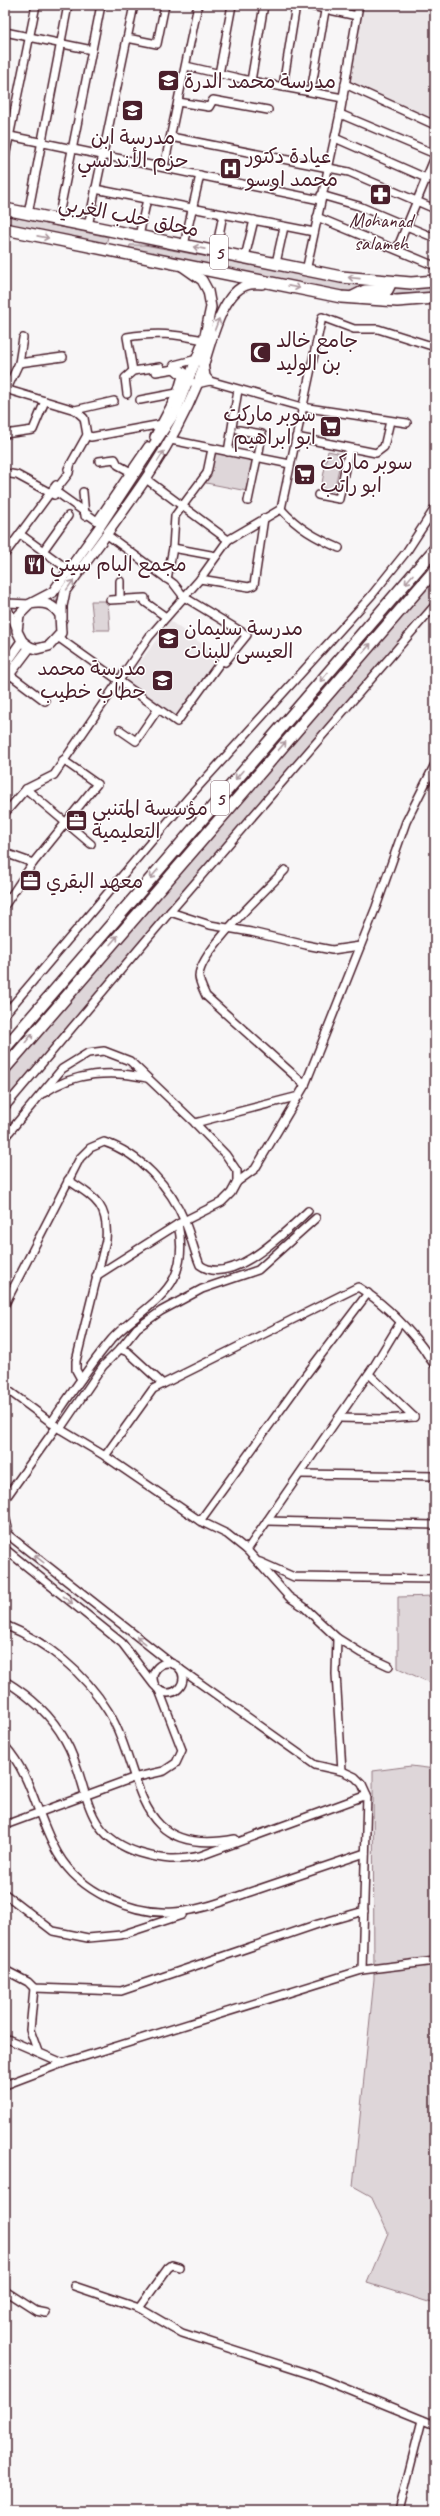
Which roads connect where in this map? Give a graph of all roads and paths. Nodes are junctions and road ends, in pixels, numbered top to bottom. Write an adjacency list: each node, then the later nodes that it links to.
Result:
1 (36, 5): 15 (street)
2 (68, 5): 17 (street)
3 (101, 5): 18 (street)
4 (134, 5): 16 (street)
5 (165, 5): 16 (street)
6 (198, 5): 19 (street)
7 (232, 5): 20 (street)
8 (264, 5): 21 (street)
9 (296, 5): 23 (street)
10 (307, 5): 12 (street)
11 (359, 5): 13 (street)
12 (325, 7): 13 (street); 24 (street)
13 (357, 16): 22 (street)
14 (5, 32): 15 (street)
15 (29, 37): 17 (street); 30 (street)
16 (127, 38): 35 (street)
17 (60, 44): 18 (street); 33 (street)
18 (92, 50): 34 (street)
19 (186, 66): 20 (street); 26 (street)
20 (219, 74): 21 (street)
21 (251, 81): 23 (street)
22 (345, 84): 25 (street); 29 (street)
23 (282, 86): 24 (street)
24 (311, 91): 25 (street)
25 (343, 98): 28 (street)
26 (178, 102): 27 (street); 31 (street)
27 (268, 110)
28 (340, 114): 32 (street); 36 (street)
29 (435, 125)
30 (8, 135): 33 (street); 37 (street)
31 (171, 137): 38 (street); 39 (street)
32 (335, 138): 39 (street); 41 (street)
33 (42, 142): 34 (street); 50 (street)
34 (72, 148): 35 (street); 53 (street)
35 (102, 154): 38 (street); 43 (street)
36 (435, 156): 41 (street)
37 (5, 157)
38 (164, 167): 40 (street)
39 (328, 167): 44 (street); 46 (street)
40 (200, 175): 44 (street); 47 (street)
41 (426, 178): 42 (street); 46 (street)
42 (435, 182)
43 (95, 188): 45 (street); 55 (street)
44 (321, 198): 52 (street); 57 (street)
45 (147, 199): 47 (street); 60 (street)
46 (417, 202): 49 (street); 57 (street)
47 (192, 208): 51 (street); 63 (street)
48 (5, 209): 50 (highway, محلق حلب الغربي / 5)
49 (435, 210)
50 (28, 214): 53 (highway, محلق حلب الغربي / 5)
51 (223, 214): 54 (street); 65 (street)
52 (317, 217): 59 (street); 64 (street)
53 (58, 220): 55 (highway, محلق حلب الغربي / 5)
54 (254, 220): 56 (street); 67 (street)
55 (88, 226): 60 (highway, محلق حلب الغربي / 5)
56 (284, 226): 59 (street); 68 (street)
57 (407, 226): 61 (street); 64 (street)
58 (7, 231): 66 (highway, محلق حلب الغربي / 5, one-way to 66)
59 (314, 232): 71 (street)
60 (139, 236): 62 (highway, محلق حلب الغربي / 5)
61 (435, 238)
62 (158, 240): 63 (highway, محلق حلب الغربي / 5); 66 (highway)
63 (184, 245): 65 (highway, محلق حلب الغربي / 5, one-way to 63)
64 (397, 249): 70 (street)
65 (216, 252): 67 (highway, محلق حلب الغربي / 5)
66 (123, 253): 69 (highway, محلق حلب الغربي / 5)
67 (245, 257): 68 (highway, محلق حلب الغربي / 5)
68 (276, 263): 71 (highway, محلق حلب الغربي / 5)
69 (179, 264): 74 (highway, محلق حلب الغربي / 5); 78 (main road)
70 (435, 266)
71 (306, 271): 72 (highway, محلق حلب الغربي / 5, one-way to 71)
72 (383, 281): 73 (highway, محلق حلب الغربي / 5); 75 (highway)
73 (435, 281)
74 (276, 284): 75 (highway, محلق حلب الغربي / 5, one-way to 75); 81 (main road, one-way to 74)
75 (353, 297): 76 (highway, محلق حلب الغربي / 5)
76 (435, 298)
77 (23, 338): 82 (street)
78 (204, 340): 81 (main road); 85 (street)
79 (435, 347): 95 (street)
80 (63, 357): 82 (street)
81 (200, 361): 83 (street); 86 (street); 87 (main road)
82 (18, 363): 88 (street)
83 (175, 365): 84 (street); 87 (street)
84 (156, 368): 85 (street); 90 (street)
85 (133, 371): 91 (street)
86 (210, 381): 87 (street); 89 (street)
87 (193, 382): 104 (main road); 125 (main road)
88 (6, 389): 93 (street)
89 (238, 390): 95 (street); 107 (street)
90 (177, 393): 92 (street); 99 (street)
91 (127, 394)
92 (140, 400)
93 (45, 401): 96 (street); 101 (street)
94 (114, 401): 96 (street)
95 (302, 407): 97 (street); 103 (street)
96 (75, 410): 102 (street)
97 (390, 421): 98 (street); 106 (street)
98 (407, 423)
99 (162, 424): 102 (street); 112 (street)
100 (239, 430): 108 (street)
101 (5, 434)
102 (87, 436): 111 (street)
103 (296, 437): 106 (street); 110 (street)
104 (171, 440): 105 (street); 114 (main road, one-way to 104)
105 (212, 449): 107 (street); 119 (street)
106 (350, 449): 117 (street)
107 (228, 452): 108 (street)
108 (257, 458): 110 (street); 118 (street)
109 (99, 461): 112 (street)
110 (290, 464): 121 (street)
111 (70, 467): 115 (street); 122 (street)
112 (130, 472): 122 (street)
113 (5, 473): 115 (street)
114 (146, 479): 119 (street); 127 (main road)
115 (50, 492): 122 (street); 126 (street)
116 (83, 492): 122 (street)
117 (318, 495)
118 (248, 501)
119 (181, 505): 128 (street); 129 (street)
120 (435, 508): 172 (street)
121 (281, 509): 124 (street); 130 (street)
122 (85, 515): 125 (street)
123 (68, 516): 132 (street)
124 (264, 518): 128 (street); 138 (street)
125 (99, 528): 135 (main road)
126 (20, 534): 132 (street); 133 (street)
127 (106, 534): 137 (street); 148 (main road, one-way to 127)
128 (228, 540): 134 (street)
129 (173, 548): 134 (street); 137 (street)
130 (339, 548)
131 (435, 549): 173 (highway, 5, one-way to 173)
132 (43, 551): 135 (street)
133 (5, 554)
134 (216, 556): 138 (street)
135 (69, 570): 145 (main road)
136 (435, 570): 174 (highway, 5, one-way to 136)
137 (167, 579): 141 (street)
138 (200, 579): 141 (street)
139 (120, 581): 142 (street)
140 (5, 596): 144 (street)
141 (184, 596): 147 (street); 157 (street)
142 (120, 599): 143 (street); 147 (street)
143 (110, 600)
144 (6, 603): 145 (street); 149 (street)
145 (30, 604): 148 (main road); 149 (main road)
146 (435, 605): 169 (street)
147 (166, 617): 155 (street)
148 (62, 622): 150 (main road)
149 (17, 631): 151 (main road)
150 (59, 638): 152 (main road); 155 (street)
151 (22, 641): 152 (main road); 153 (main road)
152 (30, 647): 154 (main road)
153 (5, 665)
154 (7, 677): 156 (street)
155 (119, 682): 157 (street); 159 (street)
156 (45, 701)
157 (158, 710): 158 (street)
158 (120, 730)
159 (63, 760): 161 (street); 163 (street)
160 (435, 764): 171 (street)
161 (26, 789): 162 (street); 163 (street)
162 (5, 813)
163 (63, 823): 164 (street); 166 (street)
164 (91, 844)
165 (5, 853): 166 (street)
166 (33, 863): 168 (street)
167 (285, 870): 170 (street)
168 (5, 905)
169 (170, 912): 170 (street); 179 (street)
170 (229, 929): 171 (street); 176 (street)
171 (360, 946): 176 (street)
172 (5, 1014)
173 (5, 1048)
174 (5, 1068)
175 (148, 1078): 178 (street); 178 (street); 180 (street)
176 (305, 1085): 177 (street)
177 (299, 1096): 180 (street); 183 (street)
178 (34, 1101): 181 (street)
179 (5, 1107)
180 (195, 1123): 183 (street)
181 (5, 1137)
182 (68, 1180): 186 (street); 187 (street); 189 (street)
183 (237, 1182): 186 (street)
184 (308, 1211): 186 (street)
185 (316, 1218): 191 (street)
186 (182, 1222): 187 (street); 194 (street)
187 (96, 1276): 194 (street)
188 (368, 1293): 190 (street); 195 (street); 204 (street)
189 (5, 1304)
190 (400, 1323): 192 (street); 193 (street)
191 (120, 1349): 195 (street); 198 (street)
192 (435, 1365)
193 (369, 1374): 197 (street); 197 (street)
194 (81, 1379): 198 (street)
195 (163, 1384): 199 (street)
196 (5, 1388): 198 (street)
197 (338, 1418): 200 (street)
198 (56, 1426): 199 (street); 202 (street)
199 (105, 1456): 204 (street)
200 (300, 1474): 201 (street); 205 (street)
201 (435, 1476)
202 (5, 1499)
203 (5, 1516): 207 (street)
204 (200, 1521): 209 (street)
205 (267, 1521): 206 (street); 209 (street)
206 (435, 1525)
207 (6, 1536): 214 (street, one-way to 207)
208 (5, 1549): 218 (street, one-way to 218)
209 (247, 1550): 210 (street)
210 (258, 1562): 211 (street); 213 (street)
211 (435, 1579)
212 (5, 1625): 221 (street)
213 (337, 1638): 215 (street); 220 (street)
214 (172, 1664): 216 (street); 218 (street)
215 (389, 1666)
216 (180, 1669): 218 (street); 220 (street)
217 (5, 1681): 223 (street)
218 (157, 1688): 221 (street)
219 (5, 1746): 224 (street)
220 (342, 1771): 222 (street)
221 (133, 1778): 223 (street); 226 (street)
222 (367, 1795): 226 (street); 227 (street)
223 (85, 1796): 224 (street); 226 (street)
224 (41, 1810): 225 (street); 229 (street)
225 (5, 1825)
226 (253, 1836)
227 (365, 1853): 229 (street); 230 (street)
228 (5, 1894): 229 (street)
229 (206, 1906)
230 (364, 1911): 233 (street); 234 (street)
231 (435, 1960): 233 (street)
232 (5, 1970): 234 (street)
233 (362, 1970): 237 (street)
234 (34, 1988): 236 (street)
235 (5, 2038): 236 (street)
236 (38, 2052): 237 (street)
237 (63, 2063): 238 (street)
238 (5, 2085)
239 (179, 2268): 242 (street)
240 (74, 2286): 242 (street)
241 (5, 2290): 243 (street)
242 (139, 2308): 244 (street)
243 (46, 2313)
244 (422, 2420): 245 (street); 246 (street)
245 (435, 2425)
246 (399, 2511)

